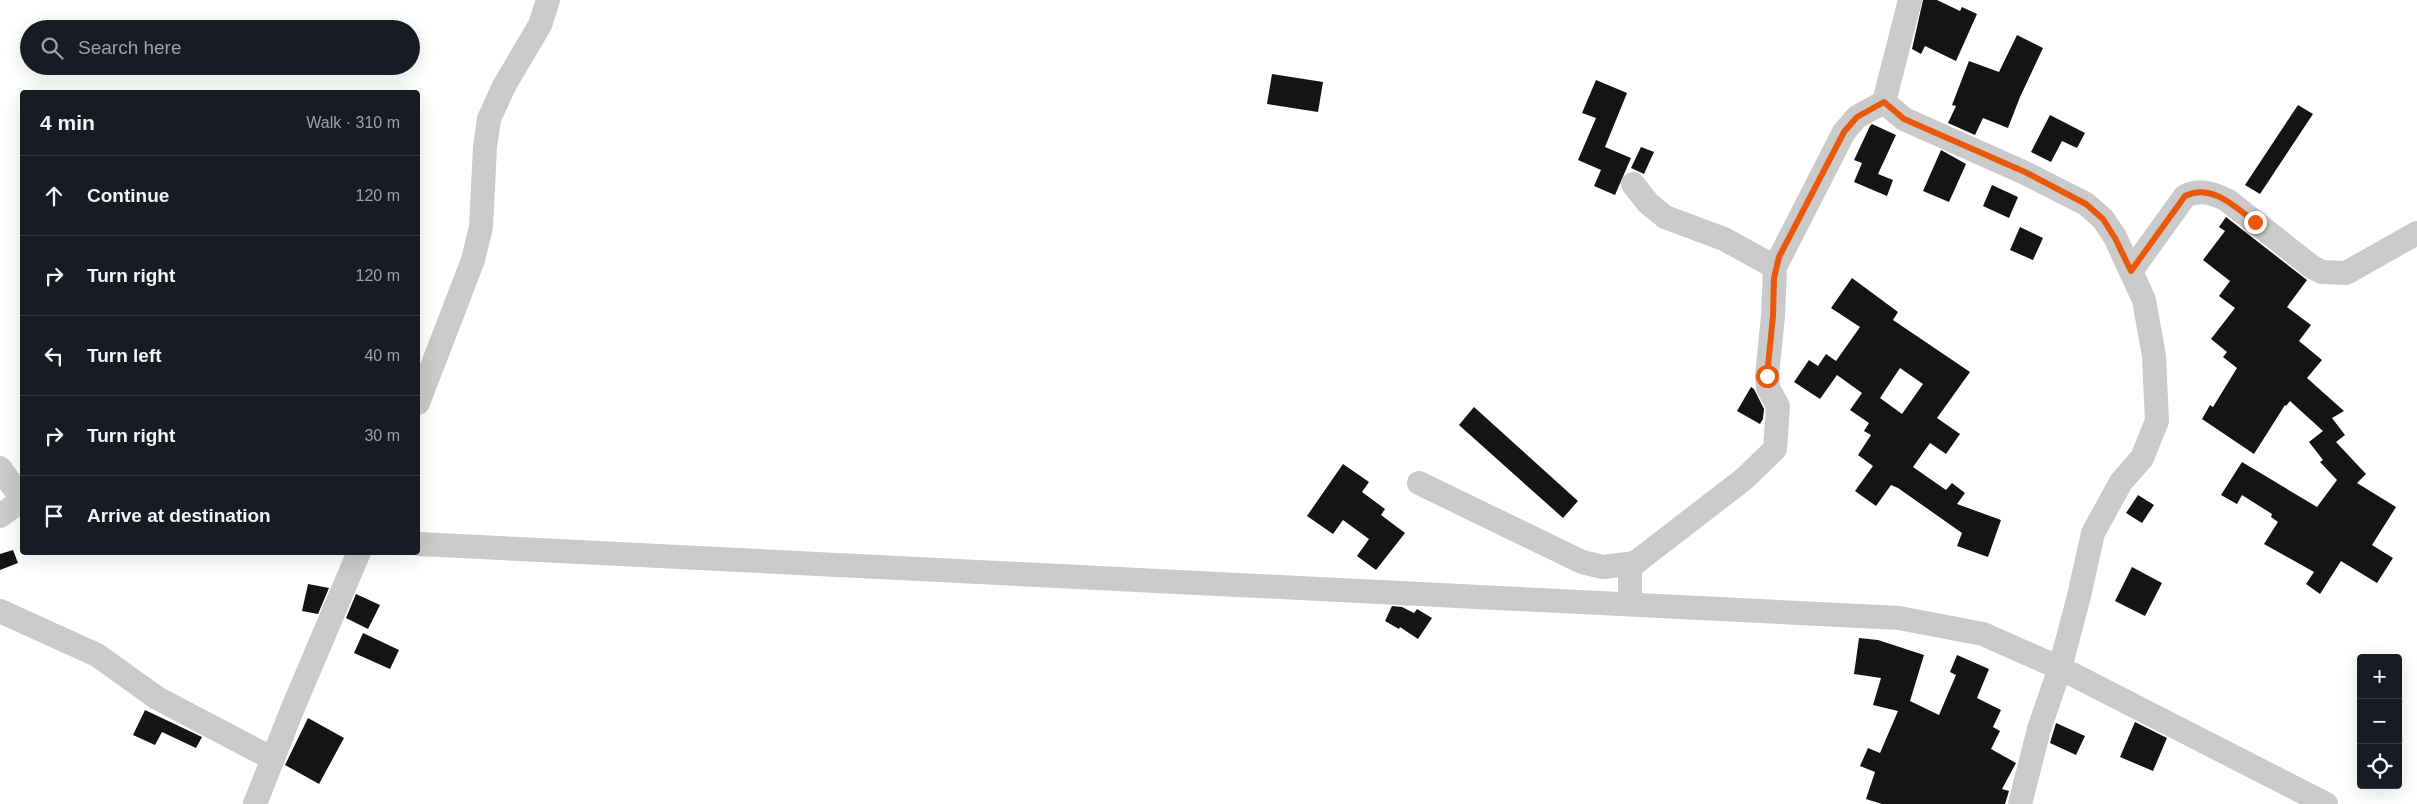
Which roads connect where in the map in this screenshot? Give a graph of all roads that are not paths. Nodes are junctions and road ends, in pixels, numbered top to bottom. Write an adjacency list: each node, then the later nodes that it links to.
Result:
1 (548, 0): 8 (street)
2 (1910, 0): 3 (street)
3 (1884, 102): 6 (street); 7 (street)
4 (1634, 184): 6 (street)
5 (2417, 233): 7 (street)
6 (1775, 267): 16 (street)
7 (2131, 271): 19 (street)
8 (420, 398)
9 (0, 468): 11 (street)
10 (1419, 483): 16 (street)
11 (20, 497)
12 (20, 501): 13 (street)
13 (0, 516)
14 (420, 544): 17 (street)
15 (358, 555): 20 (street)
16 (1635, 563): 17 (street)
17 (1630, 603): 19 (street)
18 (0, 610): 20 (street)
19 (2060, 668): 22 (street); 23 (street)
20 (273, 759): 21 (street)
21 (255, 804)
22 (2020, 804)
23 (2326, 804)

